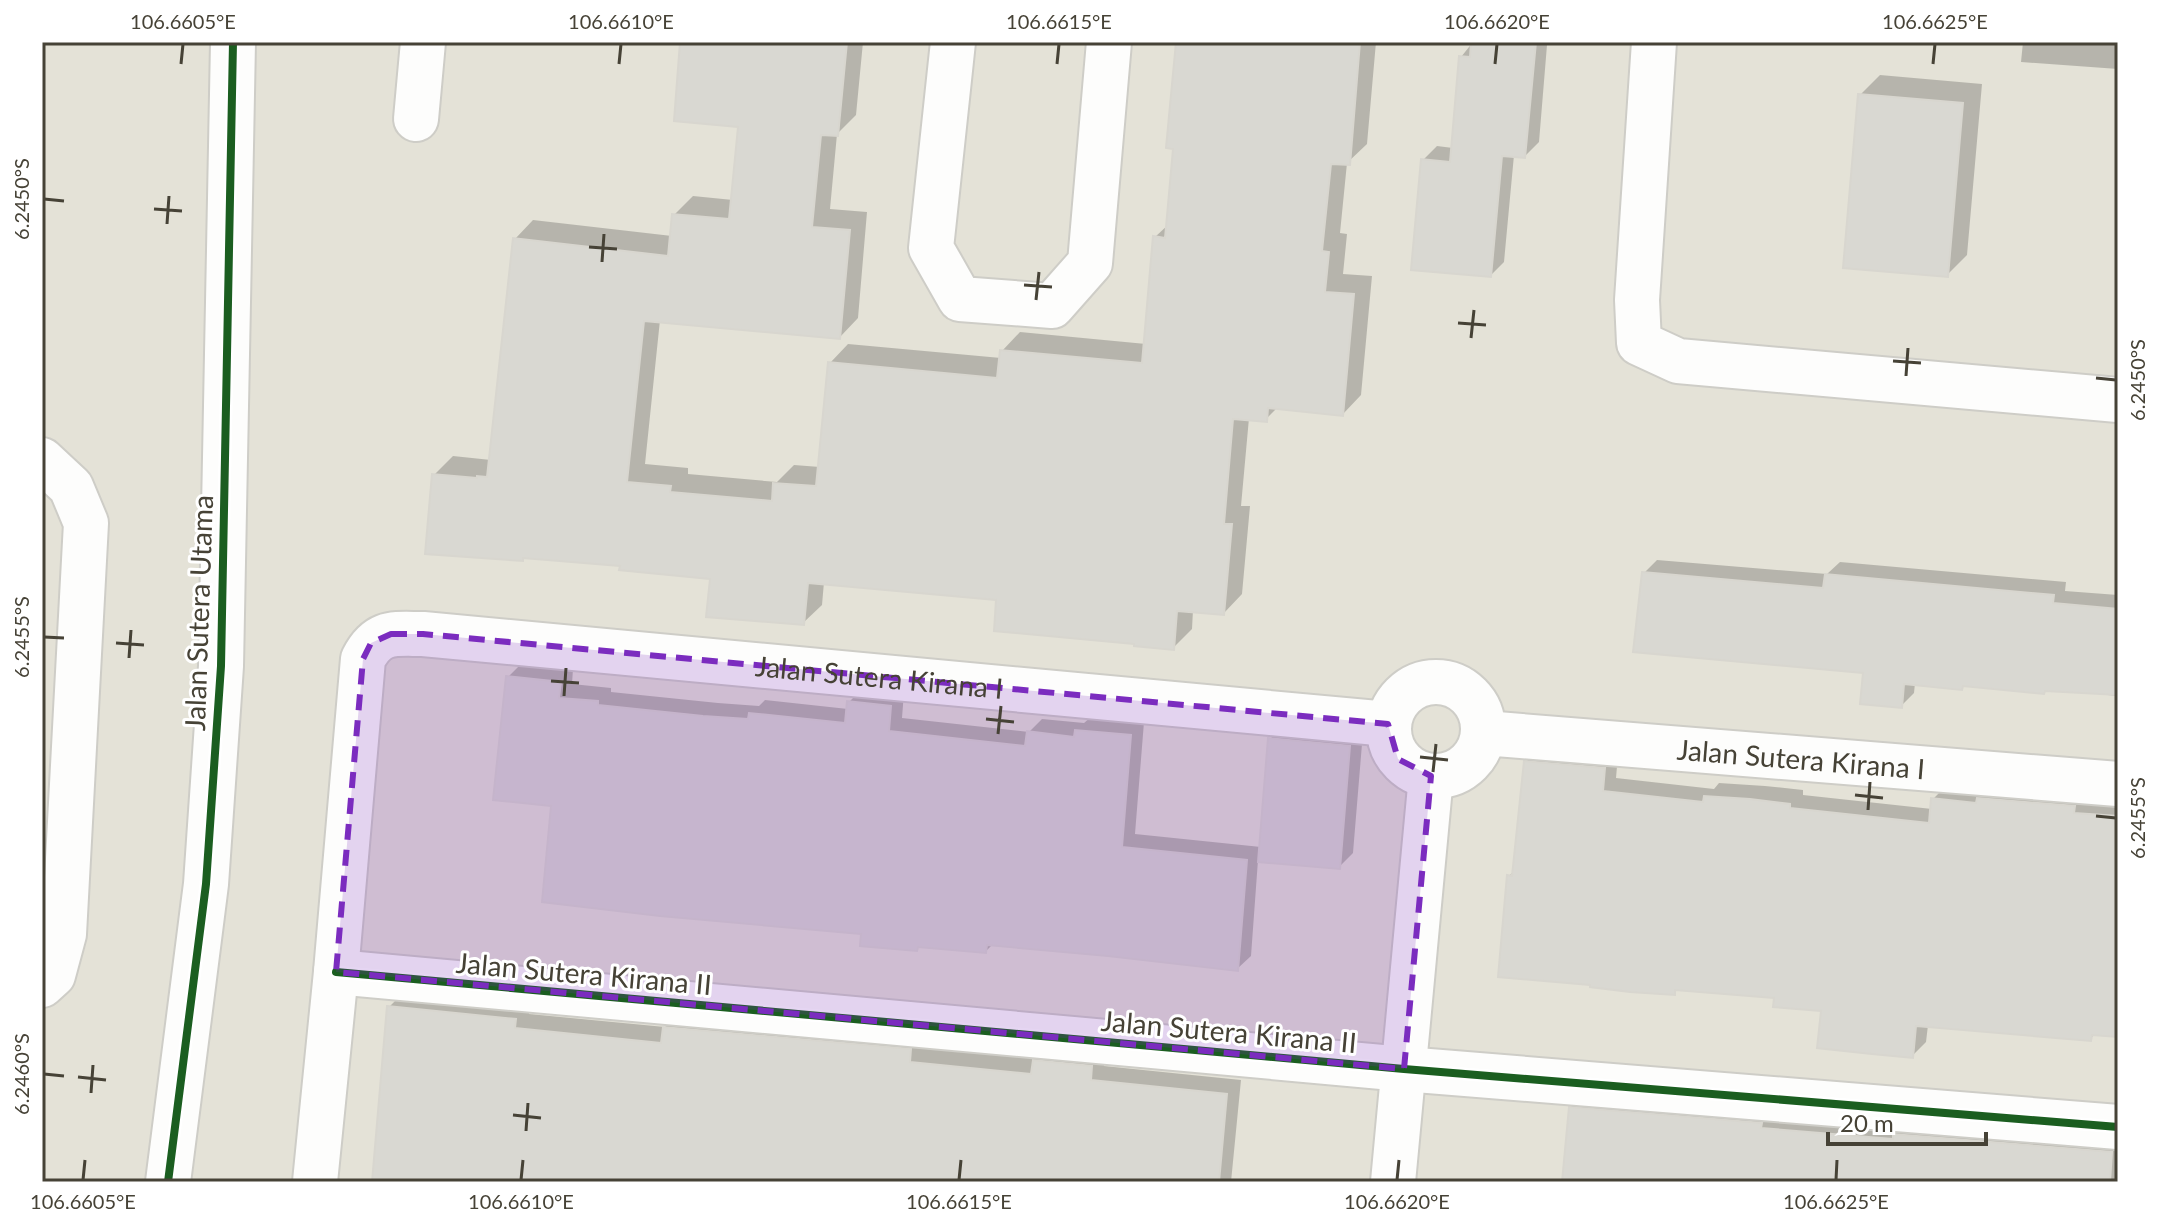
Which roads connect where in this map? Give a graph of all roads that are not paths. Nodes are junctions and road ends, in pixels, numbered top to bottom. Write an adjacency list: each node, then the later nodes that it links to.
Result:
1 (233, 42): 17 (street, Jalan Sutera Utama)
2 (423, 42): 6 (street)
3 (953, 42): 4 (street)
4 (1109, 42)
5 (1654, 42): 7 (street)
6 (416, 119)
7 (2118, 400)
8 (42, 460): 14 (street)
9 (1388, 724): 10 (street); 11 (street); 13 (street, Jalan Sutera Kirana I)
10 (1484, 733): 11 (street); 12 (street, Jalan Sutera Kirana I)
11 (1431, 776): 15 (street)
12 (2118, 784)
13 (336, 972): 15 (street, Jalan Sutera Kirana II); 18 (street)
14 (48, 980)
15 (1404, 1069): 16 (street, Jalan Sutera Kirana II); 19 (street)
16 (2118, 1127)
17 (168, 1182)
18 (315, 1182)
19 (1393, 1182)

